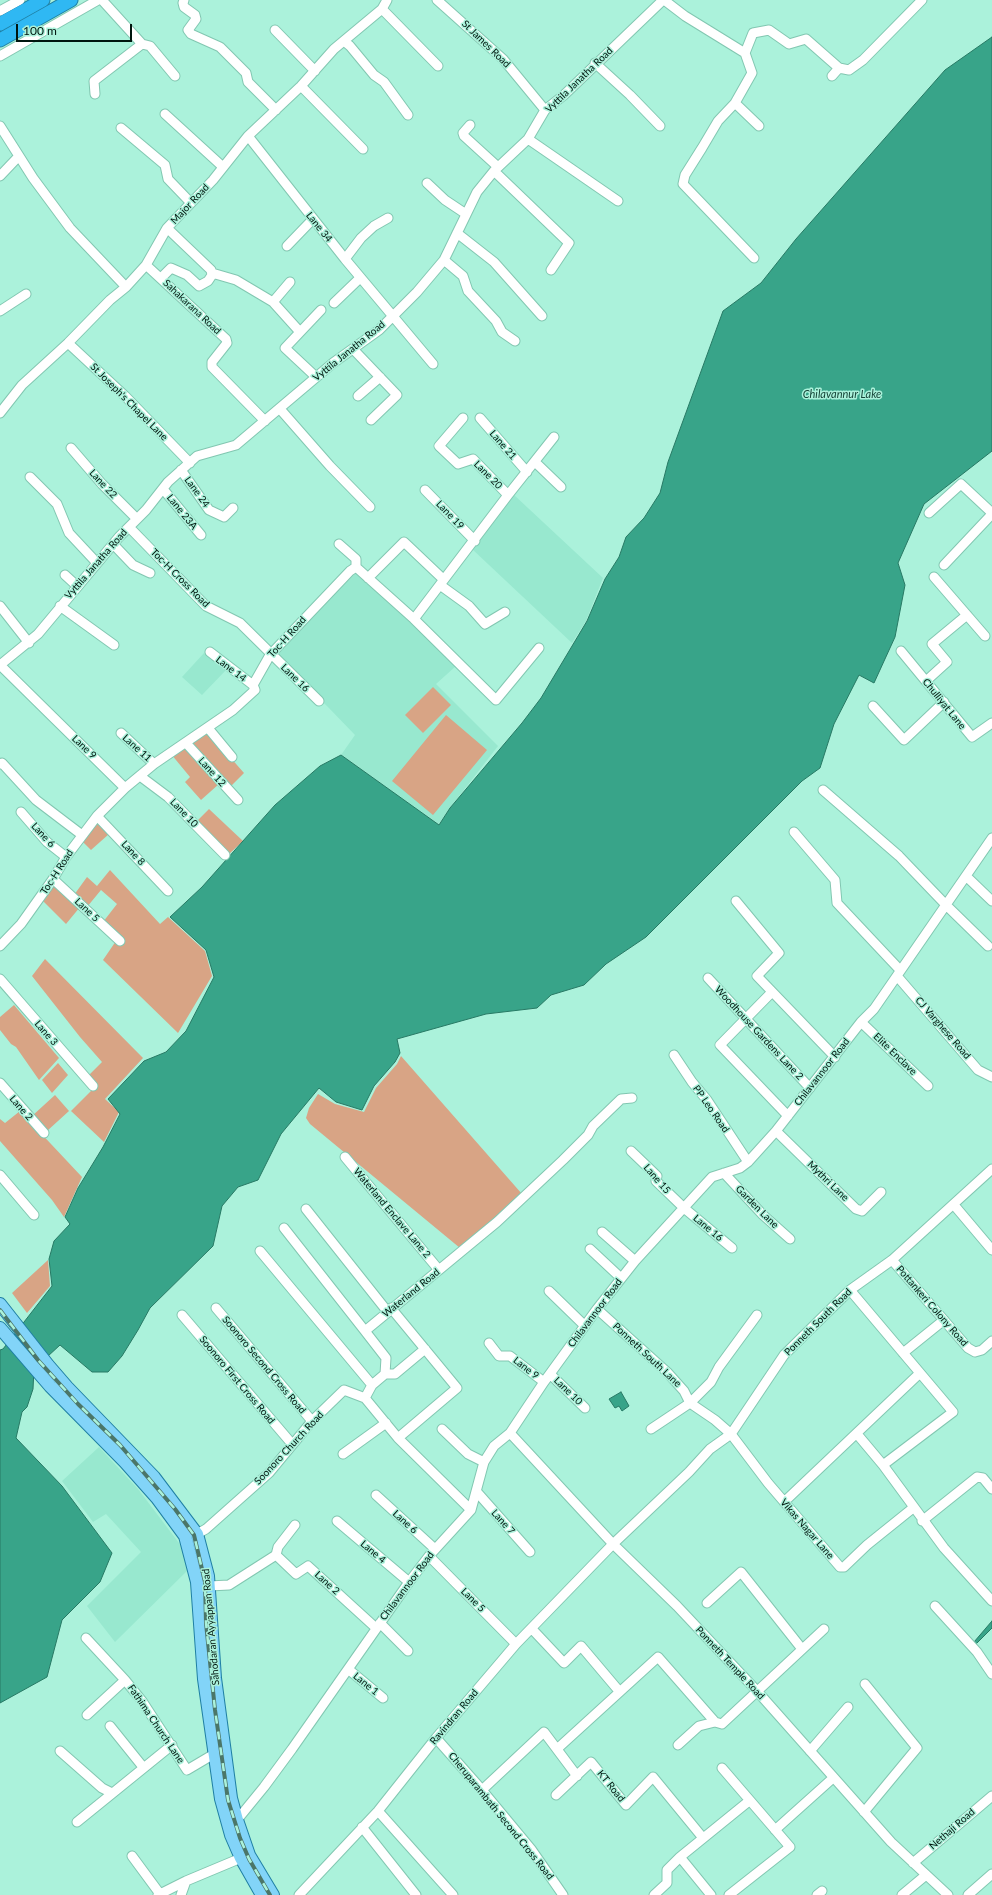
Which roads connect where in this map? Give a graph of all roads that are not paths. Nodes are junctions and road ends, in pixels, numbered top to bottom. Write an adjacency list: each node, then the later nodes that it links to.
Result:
1 (20, 0): 12 (street)
2 (43, 0): 13 (highway)
3 (71, 0): 15 (highway)
4 (98, 0): 19 (street)
5 (102, 0): 17 (street)
6 (184, 0): 29 (street)
7 (387, 0): 11 (street, Major Road)
8 (437, 0): 30 (street, St James Road)
9 (663, 0): 18 (street); 20 (street, Vyttila Janatha Road)
10 (922, 0): 22 (street)
11 (382, 9): 16 (street, Major Road); 21 (street)
12 (0, 11)
13 (0, 24)
14 (275, 30): 23 (street)
15 (0, 40)
16 (344, 41): 23 (street, Major Road); 32 (street)
17 (142, 44): 24 (street); 27 (street)
18 (745, 53): 22 (street); 28 (street)
19 (0, 56)
20 (595, 63): 30 (street, Vyttila Janatha Road); 35 (street)
21 (438, 66)
22 (839, 68): 25 (street)
23 (315, 71): 26 (street, Major Road)
24 (176, 76)
25 (832, 76)
26 (301, 86): 29 (street, Major Road); 40 (street)
27 (95, 94)
28 (735, 102): 36 (street); 54 (street)
29 (276, 110): 38 (street, Major Road)
30 (545, 110): 39 (street, Vyttila Janatha Road)
31 (166, 114): 42 (street)
32 (408, 115)
33 (470, 125): 43 (street)
34 (0, 126): 41 (street)
35 (660, 126)
36 (759, 126)
37 (121, 128): 47 (street)
38 (248, 136): 42 (street, Major Road); 50 (street, Lane 34)
39 (528, 139): 43 (street, Vyttila Janatha Road); 46 (street)
40 (363, 149)
41 (18, 156): 44 (street); 63 (street)
42 (223, 167): 47 (street, Major Road)
43 (496, 169): 48 (street, Vyttila Janatha Road); 58 (street)
44 (0, 176)
45 (427, 183): 48 (street)
46 (618, 201)
47 (191, 203): 51 (street, Major Road)
48 (466, 214): 52 (street, Vyttila Janatha Road)
49 (388, 218): 55 (street)
50 (313, 219): 53 (street); 55 (street, Lane 34)
51 (167, 228): 57 (street, Major Road); 59 (street)
52 (457, 233): 56 (street, Vyttila Janatha Road); 70 (street)
53 (287, 246)
54 (754, 258)
55 (345, 259): 61 (street, Lane 34)
56 (444, 260): 69 (street, Vyttila Janatha Road); 72 (street)
57 (146, 265): 60 (street, Sahakarana Road); 63 (street, Major Road)
58 (551, 270)
59 (212, 273): 60 (street); 65 (street)
60 (160, 278): 84 (street, Sahakarana Road)
61 (360, 278): 66 (street); 69 (street, Lane 34)
62 (290, 282): 65 (street)
63 (126, 288): 73 (street, Major Road)
64 (26, 294): 68 (street)
65 (273, 302): 71 (street)
66 (334, 303)
67 (322, 310): 71 (street)
68 (0, 311)
69 (393, 316): 74 (street, Vyttila Janatha Road); 75 (street, Lane 34)
70 (542, 316)
71 (300, 332): 76 (street)
72 (515, 341)
73 (68, 343): 80 (street, Major Road); 88 (street, St Joseph's Chapel Lane)
74 (352, 348): 76 (street, Vyttila Janatha Road); 77 (street)
75 (433, 364)
76 (316, 377): 79 (street, Vyttila Janatha Road)
77 (380, 377): 78 (street); 83 (street)
78 (358, 396)
79 (280, 409): 84 (street, Vyttila Janatha Road); 96 (street)
80 (0, 413)
81 (463, 418): 95 (street, Lane 20)
82 (480, 418): 90 (street, Lane 21)
83 (371, 420)
84 (265, 421): 88 (street, Vyttila Janatha Road)
85 (554, 437): 87 (street)
86 (71, 448): 100 (street, Lane 22)
87 (535, 462): 90 (street); 92 (street)
88 (190, 463): 89 (street, Vyttila Janatha Road)
89 (181, 470): 93 (street, Vyttila Janatha Road); 97 (street, Lane 24)
90 (526, 472): 95 (street)
91 (30, 477): 106 (street)
92 (561, 486)
93 (163, 489): 100 (street, Vyttila Janatha Road); 102 (street, Lane 23A)
94 (425, 490): 103 (street, Lane 19)
95 (508, 495): 103 (street)
96 (370, 507)
97 (233, 508)
98 (929, 512): 99 (street)
99 (992, 514): 107 (street)
100 (137, 519): 101 (street, Vyttila Janatha Road)
101 (129, 527): 104 (street, Vyttila Janatha Road); 126 (street, Toc-H Cross Road)
102 (201, 535)
103 (475, 541): 113 (street)
104 (113, 544): 106 (street, Vyttila Janatha Road); 109 (street)
105 (339, 544): 108 (street)
106 (97, 563): 114 (street, Vyttila Janatha Road)
107 (944, 565)
108 (356, 567): 112 (street); 126 (street, Toc-H Road)
109 (150, 573)
110 (65, 574): 114 (street)
111 (934, 577): 118 (street)
112 (368, 578): 113 (street); 119 (street)
113 (442, 582): 117 (street); 119 (street)
114 (78, 586): 116 (street, Vyttila Janatha Road)
115 (0, 606): 121 (street)
116 (60, 606): 121 (street, Vyttila Janatha Road); 122 (street)
117 (505, 612)
118 (967, 614): 120 (street); 128 (street)
119 (414, 619): 123 (street)
120 (985, 636)
121 (29, 643): 127 (street, Vyttila Janatha Road)
122 (114, 645)
123 (539, 648)
124 (901, 651): 128 (street, Chulliyat Lane)
125 (210, 652): 129 (street, Lane 14)
126 (270, 655): 129 (street, Toc-H Road); 130 (street, Lane 16)
127 (0, 665): 141 (street, Lane 9)
128 (926, 681): 131 (street, Chulliyat Lane)
129 (253, 685): 134 (street, Toc-H Road)
130 (319, 701)
131 (944, 702): 132 (street); 133 (street, Chulliyat Lane)
132 (873, 706)
133 (992, 723)
134 (208, 728): 136 (street, Toc-H Road); 137 (street)
135 (120, 733): 139 (street, Lane 11)
136 (186, 743): 139 (street, Toc-H Road); 143 (street, Lane 12)
137 (232, 757)
138 (0, 764): 147 (street)
139 (154, 764): 140 (street, Toc-H Road)
140 (140, 776): 141 (street, Toc-H Road); 149 (street, Lane 10)
141 (125, 788): 145 (street, Toc-H Road)
142 (823, 790): 156 (street)
143 (238, 800)
144 (21, 812): 150 (street, Lane 6)
145 (97, 816): 147 (street, Toc-H Road); 153 (street, Lane 8)
146 (794, 832): 160 (street, CJ Varghese Road)
147 (82, 835): 150 (street, Toc-H Road)
148 (992, 838): 151 (street, Chilavannoor Road)
149 (225, 855)
150 (66, 857): 152 (street, Toc-H Road)
151 (967, 877): 154 (street); 156 (street, Chilavannoor Road)
152 (53, 880): 157 (street, Lane 5); 158 (street, Toc-H Road)
153 (168, 891)
154 (992, 900)
155 (736, 901): 163 (street)
156 (946, 905): 159 (street); 160 (street, Chilavannoor Road)
157 (120, 941)
158 (0, 946)
159 (988, 946)
160 (899, 973): 165 (street, Chilavannoor Road); 168 (street, CJ Varghese Road)
161 (708, 978): 164 (street, Woodhouse Gardens Lane 2)
162 (0, 979): 170 (street, Lane 3)
163 (772, 992): 164 (street); 167 (street)
164 (745, 1019): 172 (street, Woodhouse Gardens Lane 2); 174 (street)
165 (861, 1022): 167 (street, Chilavannoor Road); 171 (street, Elite Enclave)
166 (674, 1055): 179 (street, PP Leo Road)
167 (834, 1057): 172 (street, Chilavannoor Road)
168 (992, 1077)
169 (0, 1083): 176 (street, Lane 2)
170 (93, 1086)
171 (928, 1086)
172 (810, 1088): 174 (street, Chilavannoor Road)
173 (632, 1098): 197 (street, Waterland Road)
174 (788, 1116): 175 (street, Chilavannoor Road)
175 (776, 1131): 179 (street, Chilavannoor Road); 183 (street, Mythri Lane)
176 (44, 1132)
177 (631, 1151): 185 (street, Lane 15)
178 (345, 1157): 197 (street, Waterland Enclave Lane 2)
179 (748, 1162): 181 (street, Chilavannoor Road)
180 (992, 1169): 184 (street, Ponneth South Road)
181 (724, 1173): 185 (street, Chilavannoor Road); 190 (street, Garden Lane)
182 (0, 1175): 187 (street)
183 (881, 1192)
184 (954, 1205): 193 (street); 195 (street, Ponneth South Road)
185 (684, 1208): 191 (street, Lane 16); 196 (street, Chilavannoor Road)
186 (306, 1209): 204 (street)
187 (34, 1215)
188 (284, 1228): 209 (street)
189 (602, 1232): 196 (street)
190 (790, 1239)
191 (732, 1248)
192 (590, 1250): 198 (street)
193 (992, 1250)
194 (260, 1251): 219 (street)
195 (892, 1260): 199 (street, Ponneth South Road); 207 (street, Pottankeri Colony Road)
196 (635, 1261): 198 (street, Chilavannoor Road)
197 (439, 1270): 204 (street, Waterland Road)
198 (621, 1278): 203 (street, Chilavannoor Road)
199 (850, 1290): 214 (street); 228 (street, Ponneth South Road)
200 (549, 1291): 208 (street)
201 (0, 1304): 244 (main road, Sahodaran Ayyappan Road)
202 (216, 1308): 223 (street, Soonoro Second Cross Road)
203 (597, 1309): 208 (street, Chilavannoor Road); 221 (street, Ponneth South Lane)
204 (389, 1310): 209 (street, Waterland Road); 213 (street)
205 (182, 1315): 231 (street, Soonoro First Cross Road)
206 (757, 1315): 221 (street)
207 (944, 1320): 211 (street, Pottankeri Colony Road); 214 (street)
208 (585, 1326): 217 (street, Chilavannoor Road)
209 (365, 1331): 216 (street)
210 (3, 1332): 278 (main road, Sahodaran Ayyappan Road)
211 (992, 1341)
212 (489, 1343): 218 (street, Lane 9)
213 (425, 1349): 216 (street); 230 (street)
214 (903, 1353): 215 (street)
215 (920, 1373): 229 (street); 234 (street)
216 (385, 1374): 219 (street)
217 (550, 1374): 218 (street, Chilavannoor Road); 222 (street, Lane 10)
218 (544, 1382): 227 (street, Chilavannoor Road)
219 (372, 1385): 220 (street)
220 (365, 1398): 223 (street, Soonoro Church Road); 224 (street)
221 (690, 1403): 226 (street); 228 (street, Ponneth South Lane)
222 (585, 1408)
223 (312, 1421): 231 (street, Soonoro Church Road)
224 (386, 1423): 230 (street); 232 (street)
225 (442, 1429): 233 (street)
226 (650, 1429)
227 (510, 1433): 233 (street, Chilavannoor Road); 245 (street, Ponneth Temple Road)
228 (731, 1434): 238 (street, Vikas Nagar Lane); 245 (street, Ponneth South Road)
229 (857, 1434): 234 (street); 238 (street)
230 (398, 1438): 240 (street)
231 (292, 1444): 244 (street, Soonoro Church Road)
232 (343, 1454)
233 (484, 1462): 236 (street, Chilavannoor Road)
234 (883, 1465): 239 (street)
235 (992, 1489): 242 (street)
236 (476, 1492): 240 (street, Chilavannoor Road); 247 (street, Lane 7)
237 (376, 1495): 246 (street, Lane 6)
238 (784, 1502): 239 (street, Vikas Nagar Lane)
239 (912, 1508): 242 (street)
240 (471, 1510): 246 (street, Chilavannoor Road)
241 (337, 1521): 249 (street, Lane 4)
242 (922, 1521): 251 (street)
243 (295, 1525): 248 (street)
244 (197, 1534): 250 (main road, Sahodaran Ayyappan Road)
245 (613, 1544): 255 (street, Ravindran Road); 266 (street, Ponneth Temple Road)
246 (432, 1552): 249 (street, Chilavannoor Road); 258 (street, Lane 5)
247 (530, 1552)
248 (276, 1555): 250 (street); 254 (street, Lane 2)
249 (409, 1582): 254 (street, Chilavannoor Road)
250 (209, 1586): 290 (main road, Sahodaran Ayyappan Road)
251 (992, 1601)
252 (707, 1603): 259 (street)
253 (935, 1606): 262 (street)
254 (378, 1626): 260 (street); 261 (street, Chilavannoor Road)
255 (532, 1629): 258 (street, Ravindran Road); 265 (street)
256 (824, 1629): 259 (street)
257 (86, 1638): 263 (street, Fathima Church Lane)
258 (516, 1644): 272 (street, Ravindran Road)
259 (802, 1649): 266 (street)
260 (408, 1651)
261 (348, 1669): 267 (street, Lane 1); 290 (street, Chilavannoor Road)
262 (992, 1674)
263 (126, 1680): 269 (street); 273 (street, Fathima Church Lane)
264 (865, 1684): 289 (street)
265 (619, 1691): 270 (street); 275 (street)
266 (757, 1691): 270 (street); 277 (street, Ponneth Temple Road)
267 (383, 1698)
268 (848, 1707): 277 (street)
269 (87, 1715)
270 (715, 1722): 274 (street)
271 (110, 1726): 279 (street)
272 (436, 1738): 283 (street, Cheruparambath Second Cross Road); 288 (street, Ravindran Road)
273 (172, 1745): 278 (street, Fathima Church Lane); 279 (street)
274 (678, 1745)
275 (557, 1748): 281 (street); 283 (street)
276 (60, 1751): 284 (street)
277 (810, 1751): 282 (street, Ponneth Temple Road)
278 (214, 1754): 296 (main road, Sahodaran Ayyappan Road)
279 (143, 1767): 284 (street)
280 (722, 1768): 287 (street)
281 (577, 1776): 285 (street); 294 (street, KT Road)
282 (833, 1778): 289 (street, Ponneth Temple Road); 293 (street)
283 (482, 1790): 309 (street, Cheruparambath Second Cross Road)
284 (112, 1793): 291 (street)
285 (556, 1794)
286 (992, 1796): 298 (street, Nethaji Road)
287 (749, 1801): 293 (street); 294 (street)
288 (378, 1810): 292 (street, Ravindran Road); 308 (street)
289 (864, 1812): 298 (street, Ponneth Temple Road)
290 (237, 1820): 296 (main road, Sahodaran Ayyappan Road)
291 (77, 1822)
292 (362, 1828): 306 (street, Ravindran Road); 307 (street)
293 (775, 1830): 312 (street)
294 (703, 1838): 297 (street)
295 (132, 1856): 302 (street)
296 (245, 1856): 301 (street); 304 (main road, Sahodaran Ayyappan Road); 305 (main road, Sahodaran Ayyappan Road)
297 (680, 1857): 310 (street); 311 (street)
298 (913, 1863): 300 (street, Ponneth Temple Road)
299 (992, 1874): 315 (street)
300 (926, 1875): 313 (street); 314 (street, Ponneth Temple Road)
301 (186, 1881): 302 (street); 303 (street)
302 (159, 1895)
303 (181, 1895)
304 (262, 1895)
305 (273, 1895)
306 (299, 1895)
307 (416, 1895)
308 (453, 1895)
309 (563, 1895)
310 (654, 1895)
311 (711, 1895)
312 (729, 1895)
313 (902, 1895)
314 (948, 1895)
315 (968, 1895)

